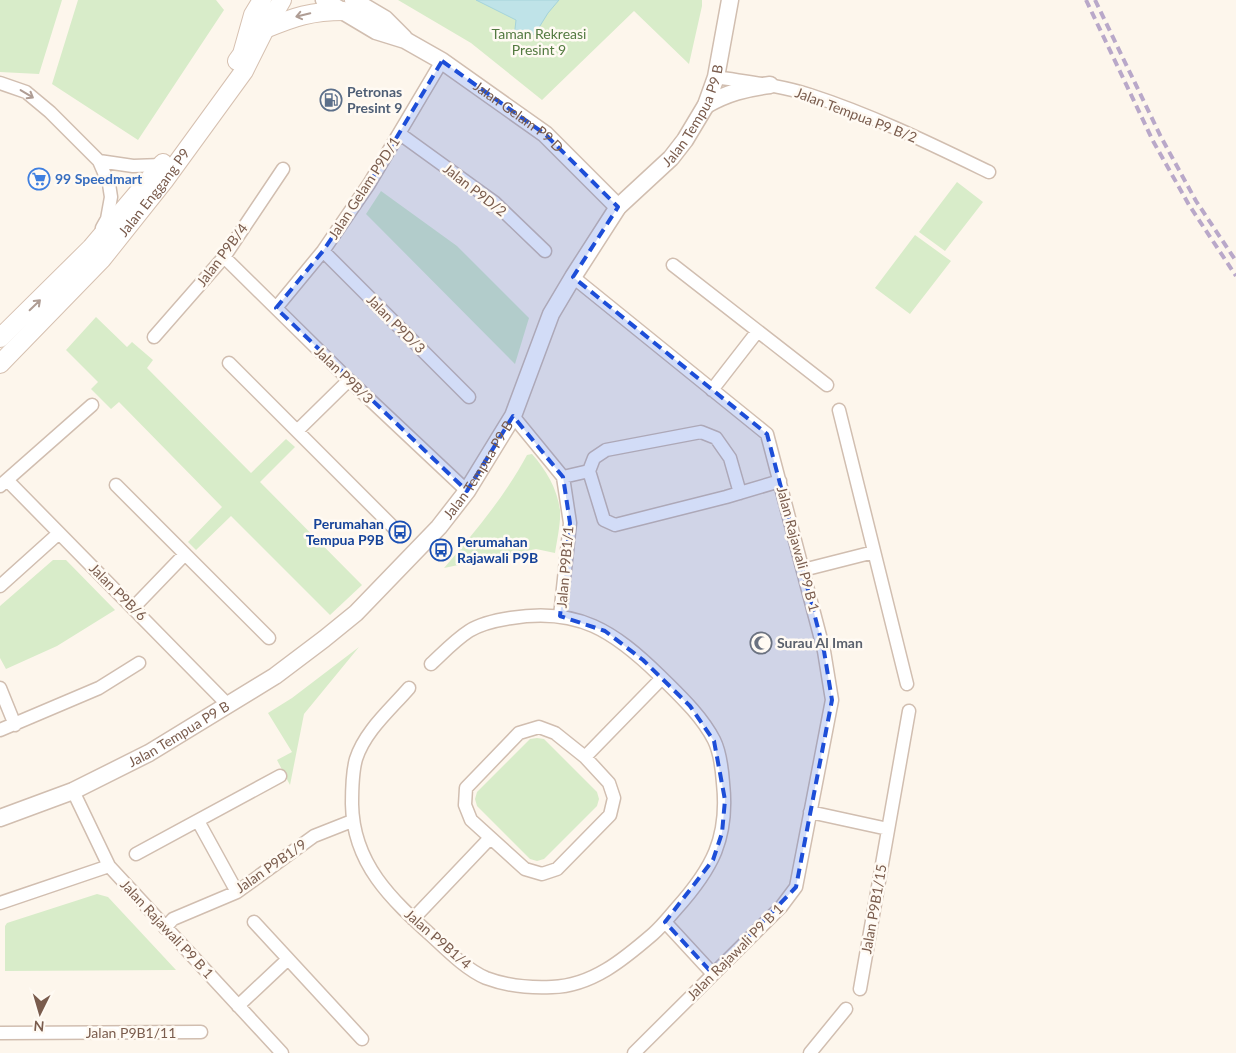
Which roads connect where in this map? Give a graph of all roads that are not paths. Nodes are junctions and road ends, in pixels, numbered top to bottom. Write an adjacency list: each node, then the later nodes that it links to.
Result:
1 (282, 0): 6 (main road, Jalan Enggang P9)
2 (324, 0): 5 (street, Jalan Gelam P9 D)
3 (730, 0): 8 (street, Jalan Tempua P9 B)
4 (257, 5): 14 (main road, Jalan Enggang P9)
5 (348, 5): 6 (main road, one-way to 6); 7 (street, Jalan Gelam P9 D)
6 (264, 29): 29 (main road, Jalan Enggang P9)
7 (442, 62): 12 (street, Jalan Gelam P9D/1); 17 (street, Jalan Gelam P9 D)
8 (716, 77): 10 (street, Jalan Tempua P9 B/2); 11 (street, Jalan Tempua P9 B)
9 (0, 83): 13 (street, one-way to 13)
10 (770, 85): 11 (street); 16 (street, Jalan Tempua P9 B/2)
11 (706, 106): 17 (street, Jalan Tempua P9 B)
12 (400, 134): 19 (street, Jalan Gelam P9D/1); 20 (street, Jalan P9D/2)
13 (100, 160): 14 (street); 18 (street)
14 (162, 165): 18 (main road, Jalan Enggang P9)
15 (283, 169): 21 (street, Jalan P9B/4)
16 (989, 172)
17 (618, 207): 23 (street, Jalan Tempua P9 B)
18 (91, 248): 27 (main road, Jalan Enggang P9, one-way to 18)
19 (323, 251): 24 (street, Jalan Gelam P9D/1); 33 (street, Jalan P9D/3)
20 (545, 251)
21 (224, 256): 24 (street, Jalan P9B/3); 26 (street, Jalan P9B/4)
22 (673, 266): 25 (street)
23 (572, 277): 32 (street, Jalan Rajawali P9 B 1); 36 (street, Jalan Tempua P9 B)
24 (276, 308): 30 (street, Jalan P9B/3)
25 (758, 332): 31 (street); 32 (street)
26 (154, 337)
27 (0, 338)
28 (229, 363): 37 (street)
29 (0, 364)
30 (349, 380): 37 (street); 43 (street, Jalan P9B/3)
31 (827, 385)
32 (712, 390): 40 (street, Jalan Rajawali P9 B 1)
33 (469, 397)
34 (92, 405): 41 (street)
35 (838, 410): 47 (street)
36 (514, 416): 39 (street, Jalan P9B1/1); 43 (street, Jalan Tempua P9 B)
37 (297, 431): 45 (street)
38 (589, 471): 39 (street); 44 (street); 44 (street)
39 (563, 477): 52 (street, Jalan P9B1/1)
40 (780, 481): 44 (street); 49 (street, Jalan Rajawali P9 B 1)
41 (3, 483): 46 (street, Jalan P9B/6)
42 (116, 485): 48 (street)
43 (467, 491): 60 (street, Jalan Tempua P9 B)
44 (740, 493)
45 (394, 528)
46 (59, 533): 50 (street); 51 (street, Jalan P9B/6)
47 (874, 552): 49 (street); 57 (street)
48 (185, 554): 51 (street); 53 (street)
49 (803, 570): 67 (street, Jalan Rajawali P9 B 1)
50 (0, 586)
51 (133, 608): 60 (street, Jalan P9B/6)
52 (560, 616): 55 (street, Jalan P9B1/4); 56 (street, Jalan P9B1/4)
53 (269, 638)
54 (139, 663): 62 (street)
55 (431, 664)
56 (662, 678): 64 (street); 79 (street, Jalan P9B1/4)
57 (907, 684)
58 (0, 688): 62 (street)
59 (409, 688): 70 (street, Jalan P9B1/4)
60 (228, 705): 66 (street, Jalan Tempua P9 B)
61 (909, 711): 71 (street, Jalan P9B1/15)
62 (15, 725): 63 (street)
63 (0, 730)
64 (585, 757): 72 (street); 72 (street)
65 (280, 776): 69 (street)
66 (73, 790): 68 (street, Jalan Tempua P9 B); 74 (street, Jalan Rajawali P9 B 1)
67 (810, 812): 71 (street); 82 (street, Jalan Rajawali P9 B 1)
68 (0, 818)
69 (198, 821): 73 (street); 75 (street)
70 (352, 821): 75 (street, Jalan P9B1/9); 77 (street, Jalan P9B1/4)
71 (888, 829): 83 (street, Jalan P9B1/15)
72 (490, 838): 77 (street)
73 (136, 854)
74 (109, 866): 76 (street); 80 (street, Jalan Rajawali P9 B 1)
75 (237, 892): 80 (street, Jalan P9B1/9)
76 (0, 903)
77 (413, 919): 79 (street, Jalan P9B1/4)
78 (254, 922): 81 (street)
79 (665, 922): 82 (street)
80 (165, 928): 84 (street, Jalan Rajawali P9 B 1)
81 (288, 959): 84 (street); 88 (street)
82 (713, 974): 90 (street, Jalan Rajawali P9 B 1)
83 (860, 989)
84 (238, 1006): 89 (street, Jalan Rajawali P9 B 1)
85 (846, 1009): 91 (street)
86 (201, 1032): 87 (street, Jalan P9B1/11)
87 (0, 1033)
88 (362, 1039)
89 (282, 1053)
90 (634, 1053)
91 (810, 1053)

